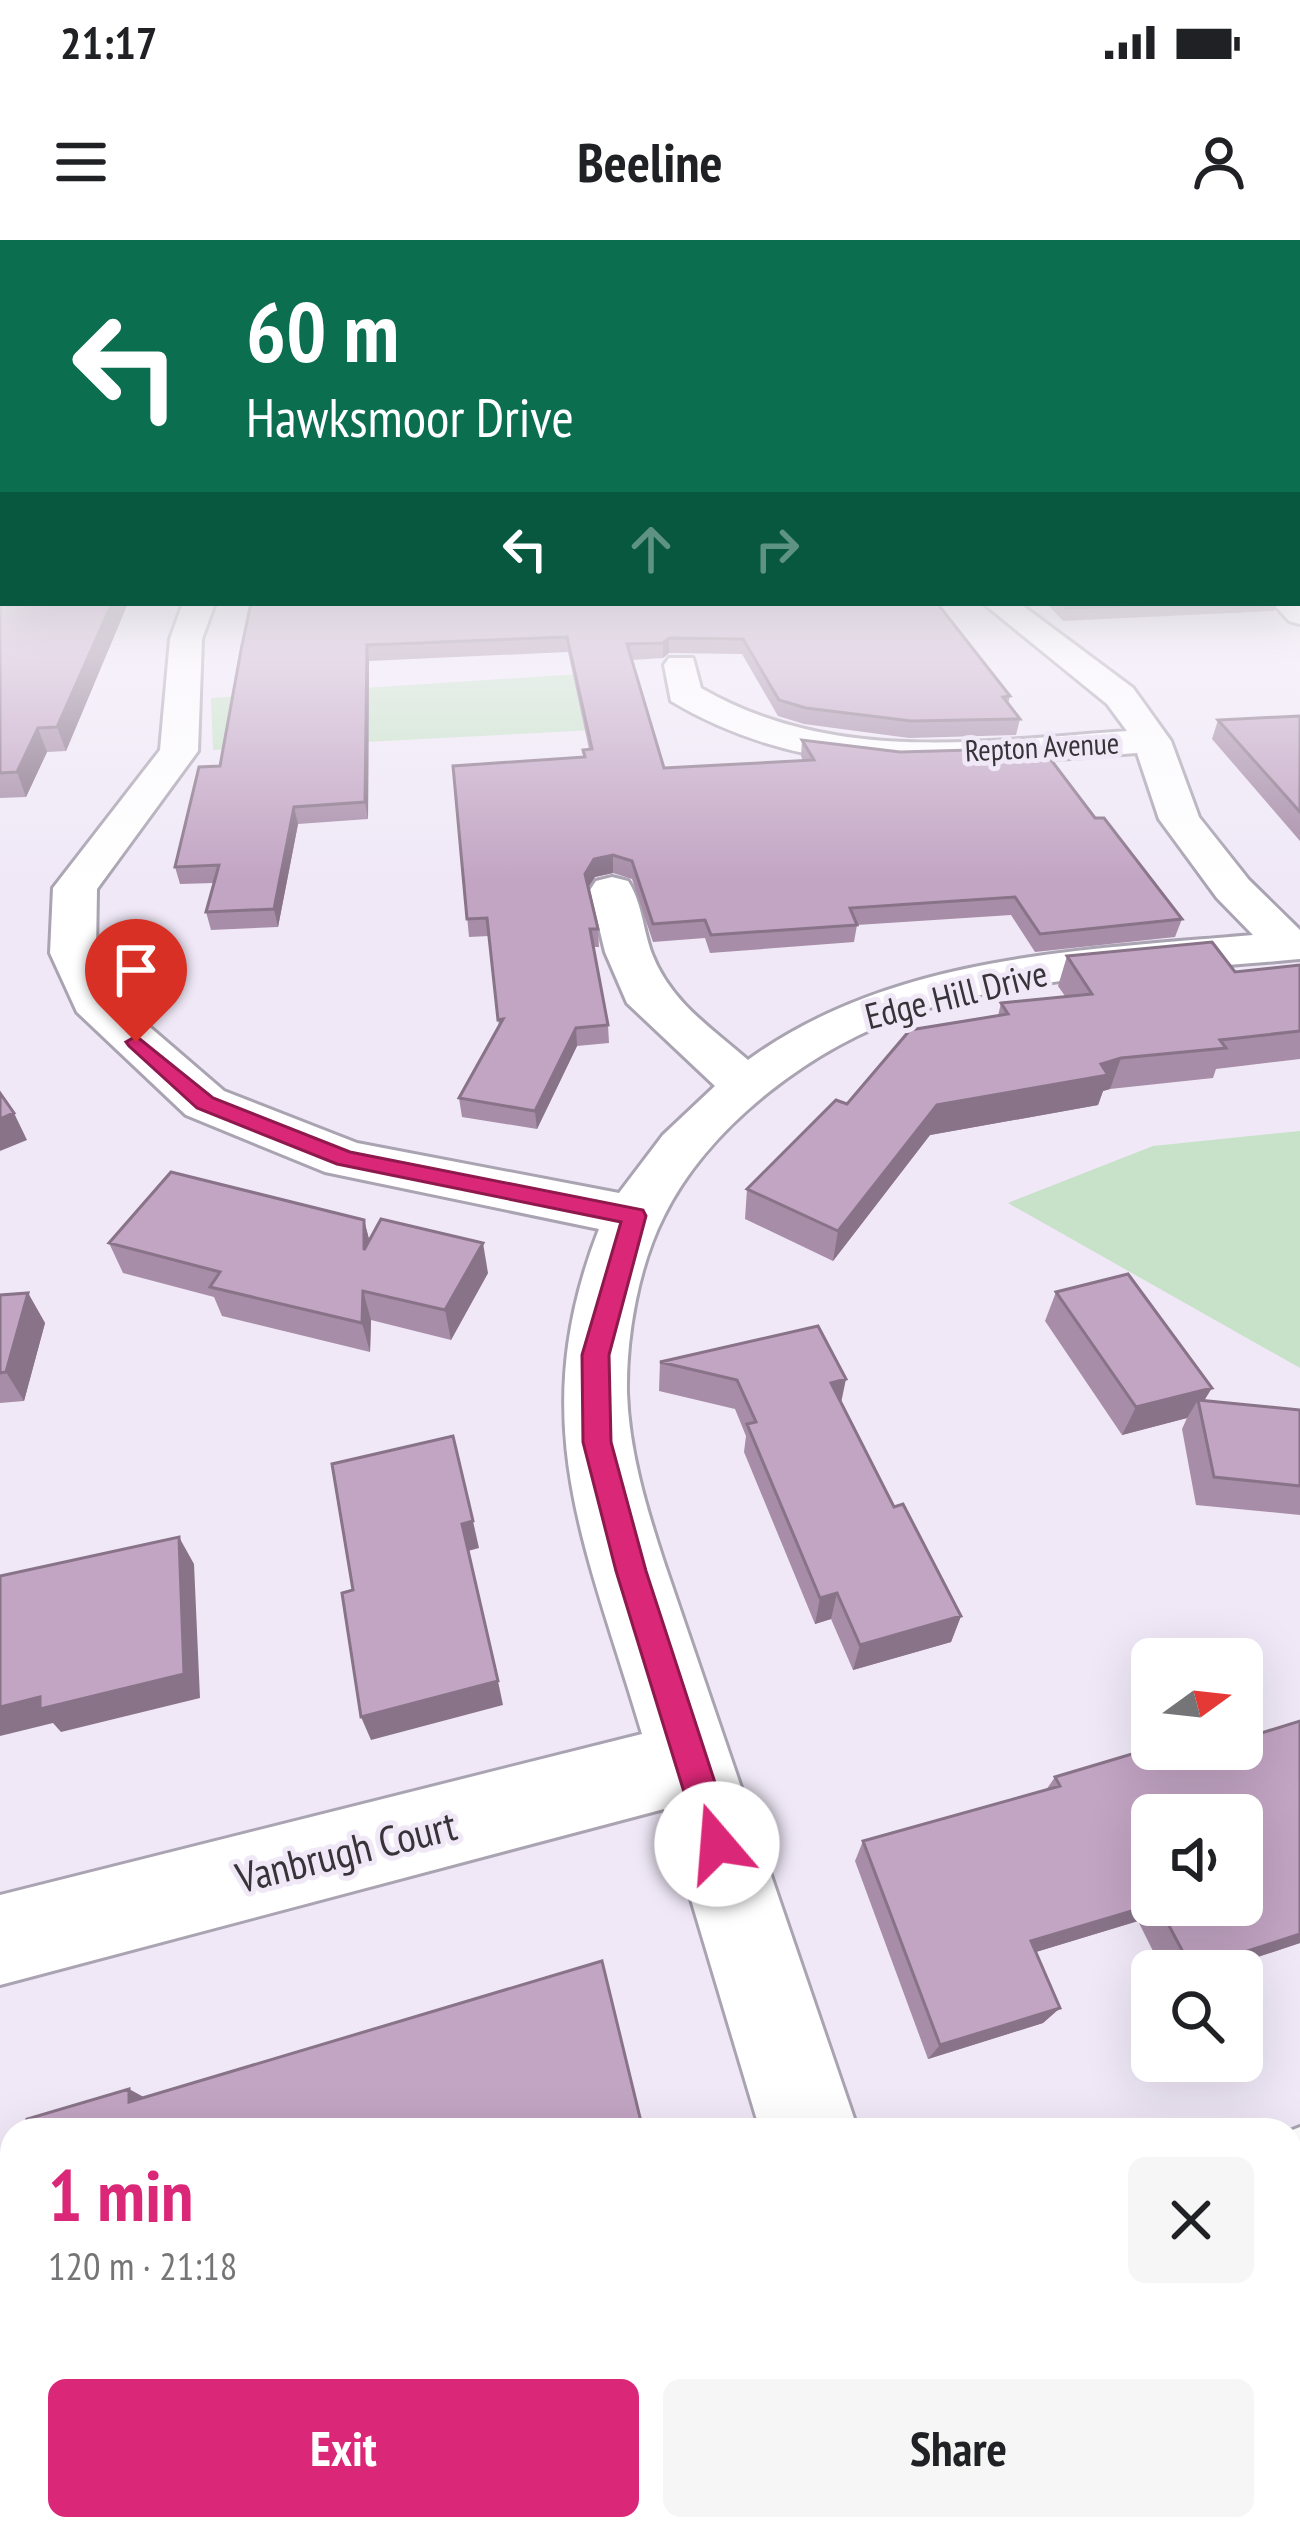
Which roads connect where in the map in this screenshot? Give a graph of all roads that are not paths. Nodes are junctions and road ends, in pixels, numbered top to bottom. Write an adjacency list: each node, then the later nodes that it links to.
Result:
1 (184, 667): 8 (street)
2 (681, 667): 4 (street, Repton Avenue)
3 (1083, 667): 4 (street)
4 (1152, 741): 6 (street)
5 (612, 890): 7 (street)
6 (1295, 945): 7 (street, Edge Hill Drive)
7 (747, 1086): 8 (street, Edge Hill Drive)
8 (634, 1216): 9 (street, Edge Hill Drive)
9 (691, 1762): 10 (street, Vanbrugh Court); 11 (street, Edge Hill Drive)
10 (0, 1940)
11 (805, 2118)

